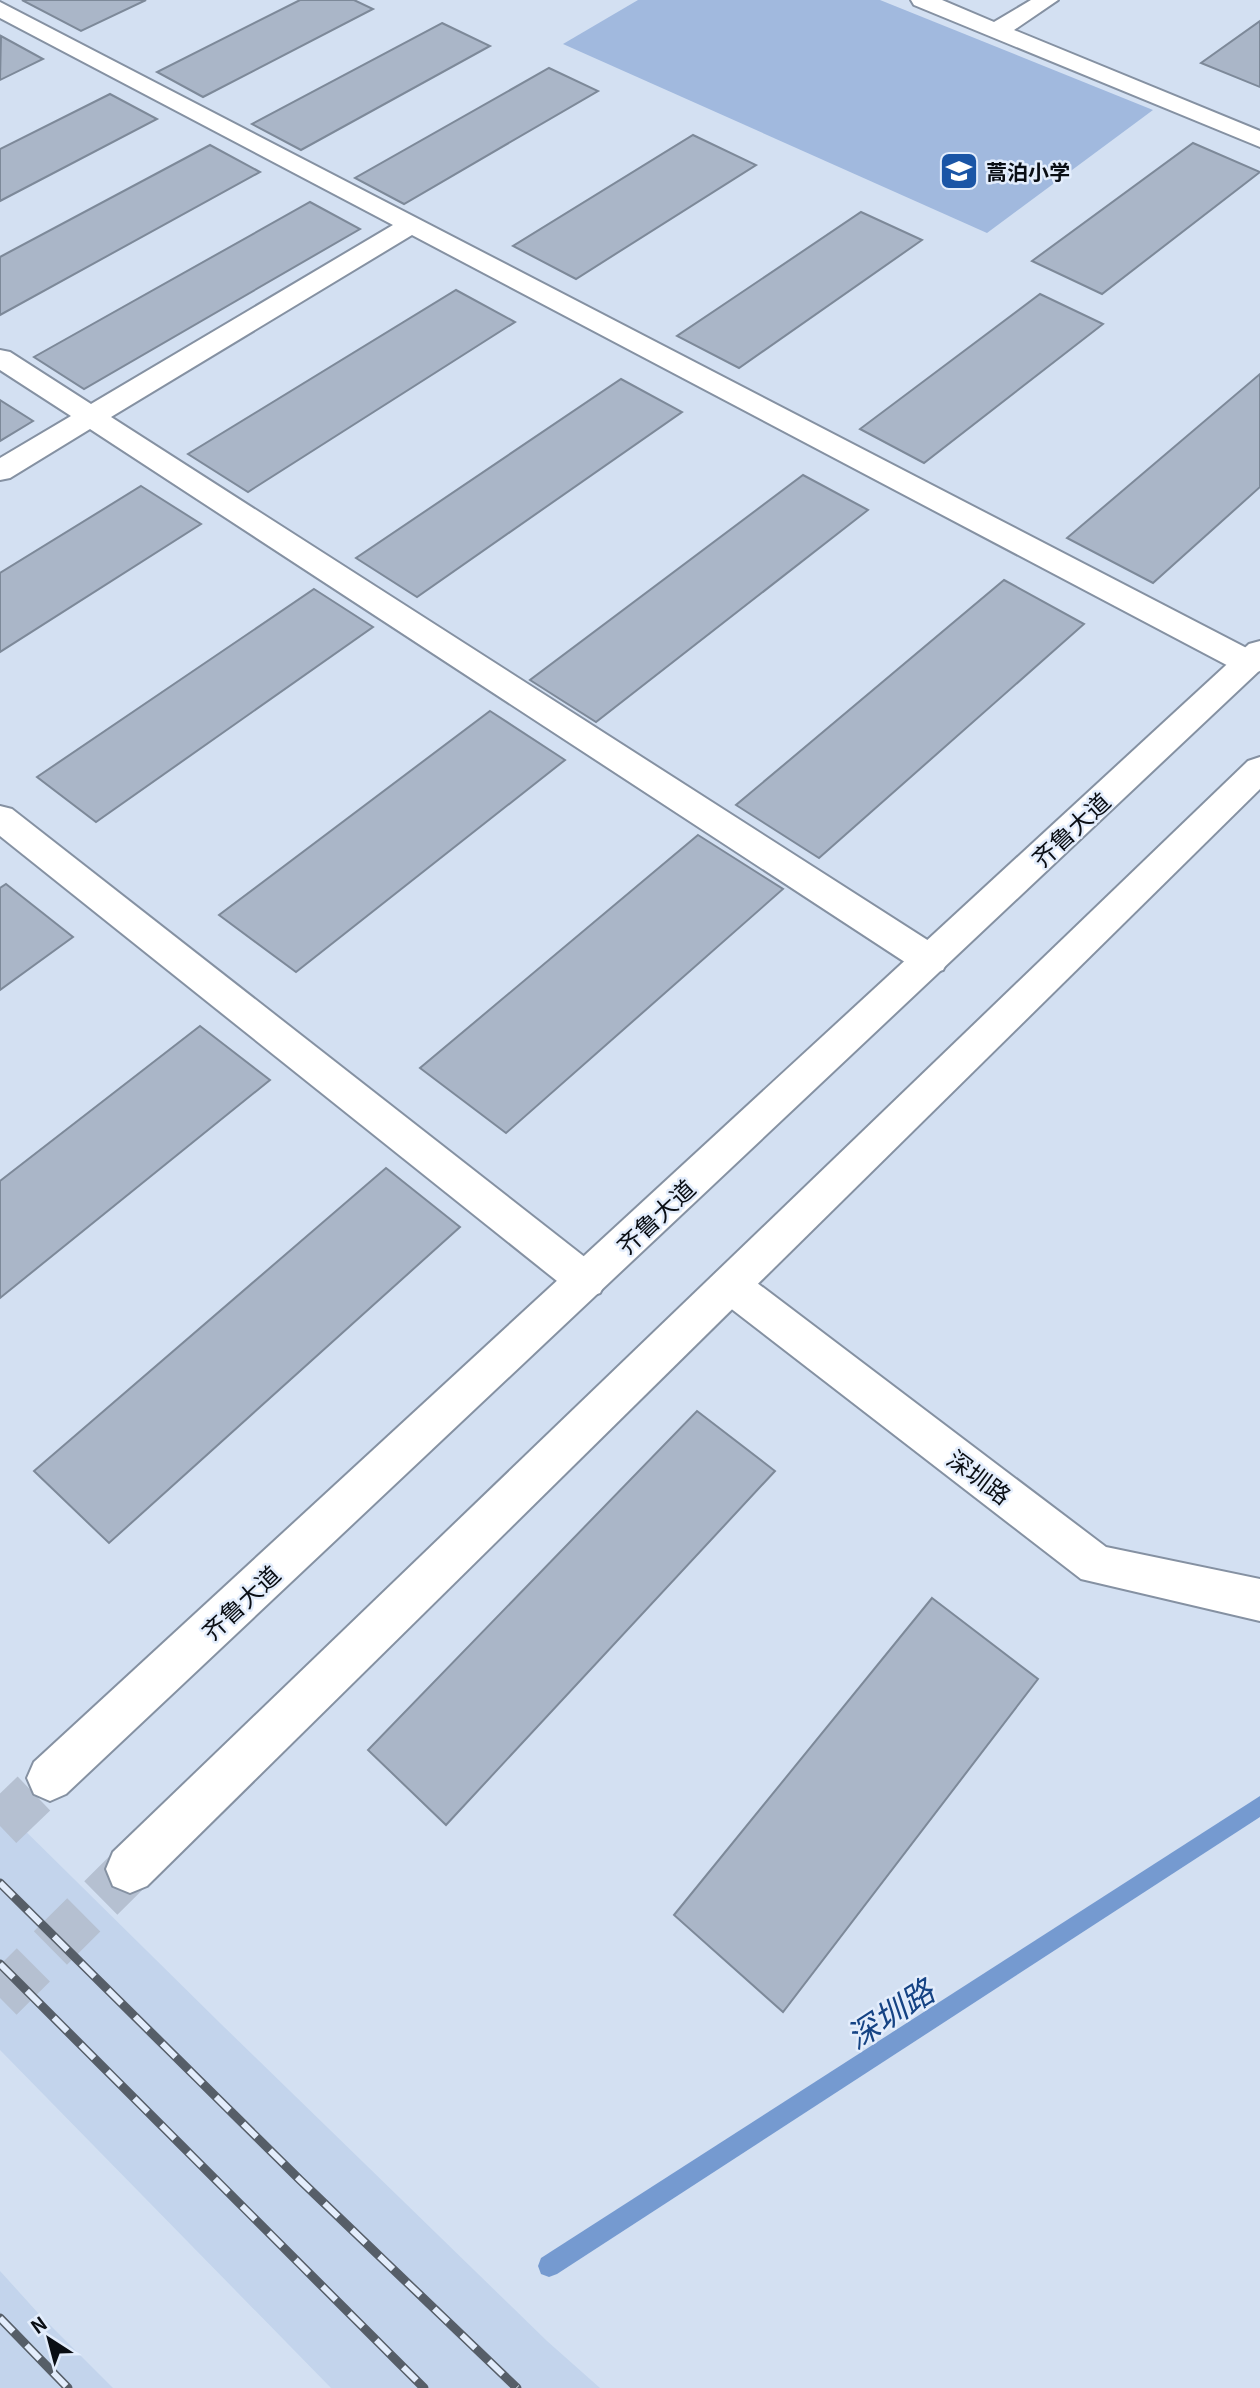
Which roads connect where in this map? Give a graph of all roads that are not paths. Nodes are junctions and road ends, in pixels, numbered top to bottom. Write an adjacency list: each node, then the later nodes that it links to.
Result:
1 (922, 0): 4 (street)
2 (1046, 0): 4 (street)
3 (0, 9): 6 (street)
4 (998, 30): 5 (street)
5 (1260, 140)
6 (411, 225): 8 (street); 10 (street)
7 (0, 358): 8 (street)
8 (91, 417): 9 (street); 13 (street)
9 (0, 471)
10 (1254, 658): 13 (street, 齐鲁大道)
11 (1260, 769): 15 (street)
12 (0, 818): 14 (street)
13 (930, 960): 14 (street, 齐鲁大道)
14 (586, 1281): 17 (street, 齐鲁大道)
15 (730, 1285): 16 (street, 深圳路); 18 (street)
16 (1260, 1600)
17 (50, 1778)
18 (130, 1870)

